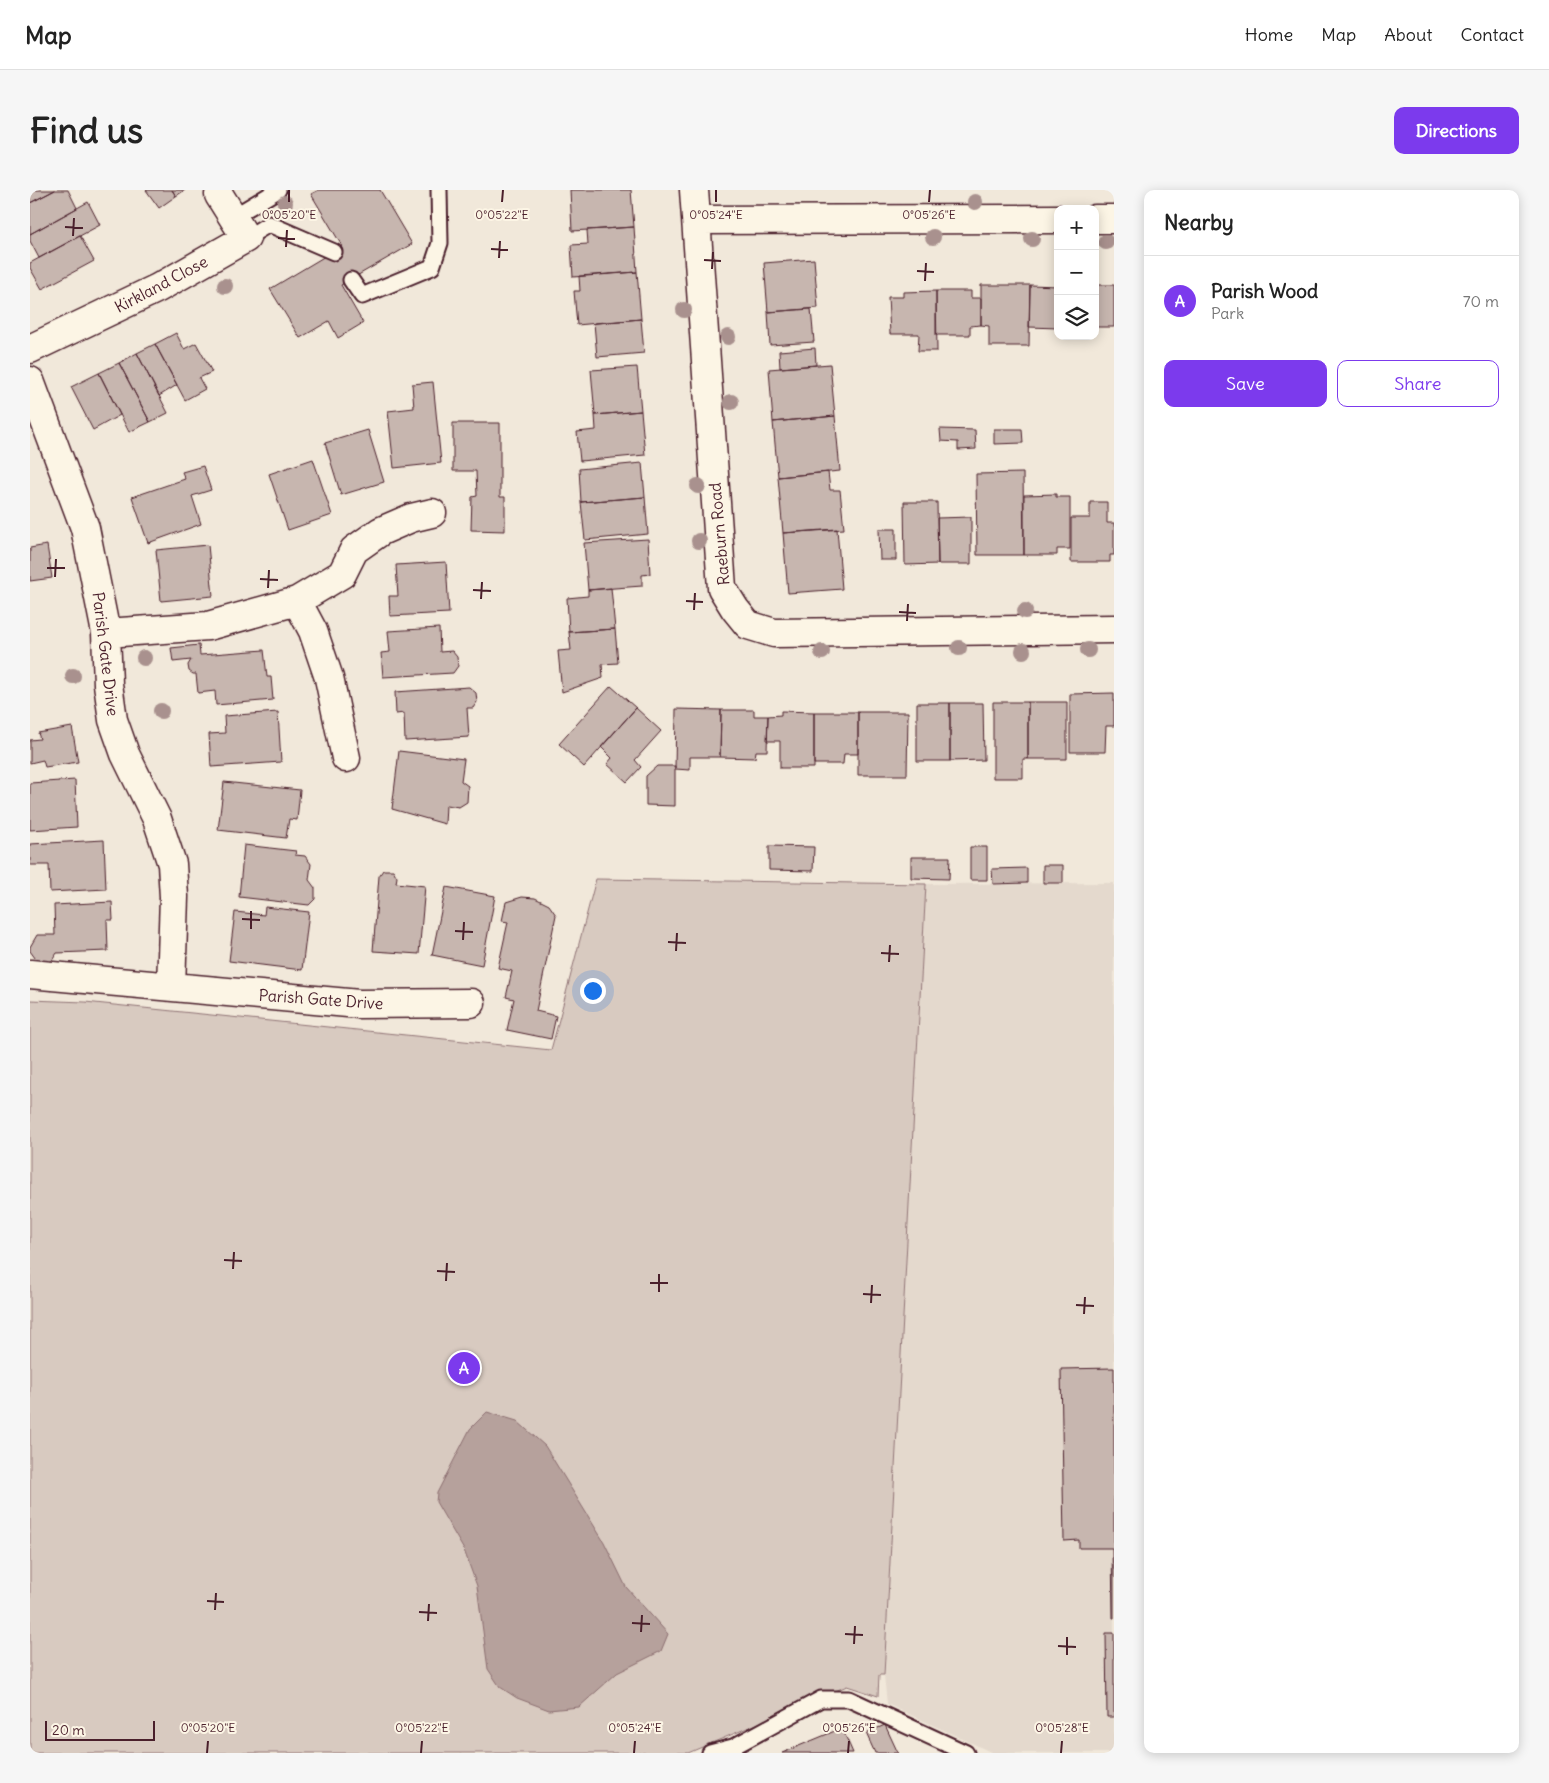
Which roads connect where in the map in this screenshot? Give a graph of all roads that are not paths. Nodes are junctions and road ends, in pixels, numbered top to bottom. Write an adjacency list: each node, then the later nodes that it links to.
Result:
1 (278, 190): 4 (lane)
2 (439, 190): 10 (lane)
3 (694, 190): 5 (street, Raeburn Road)
4 (233, 216): 9 (lane); 11 (street, Kirkland Close)
5 (697, 220): 6 (street); 15 (street, Raeburn Road)
6 (1054, 220)
7 (1099, 220): 8 (street)
8 (1114, 220)
9 (334, 252)
10 (351, 280)
11 (30, 349)
12 (30, 381): 16 (street, Parish Gate Drive)
13 (432, 513): 14 (street)
14 (297, 601): 16 (street); 17 (street)
15 (1114, 628)
16 (106, 633): 19 (street, Parish Gate Drive)
17 (346, 758)
18 (30, 974): 19 (street, Parish Gate Drive)
19 (171, 987): 20 (street, Parish Gate Drive)
20 (471, 1003)
21 (710, 1753): 22 (lane)
22 (966, 1753)

